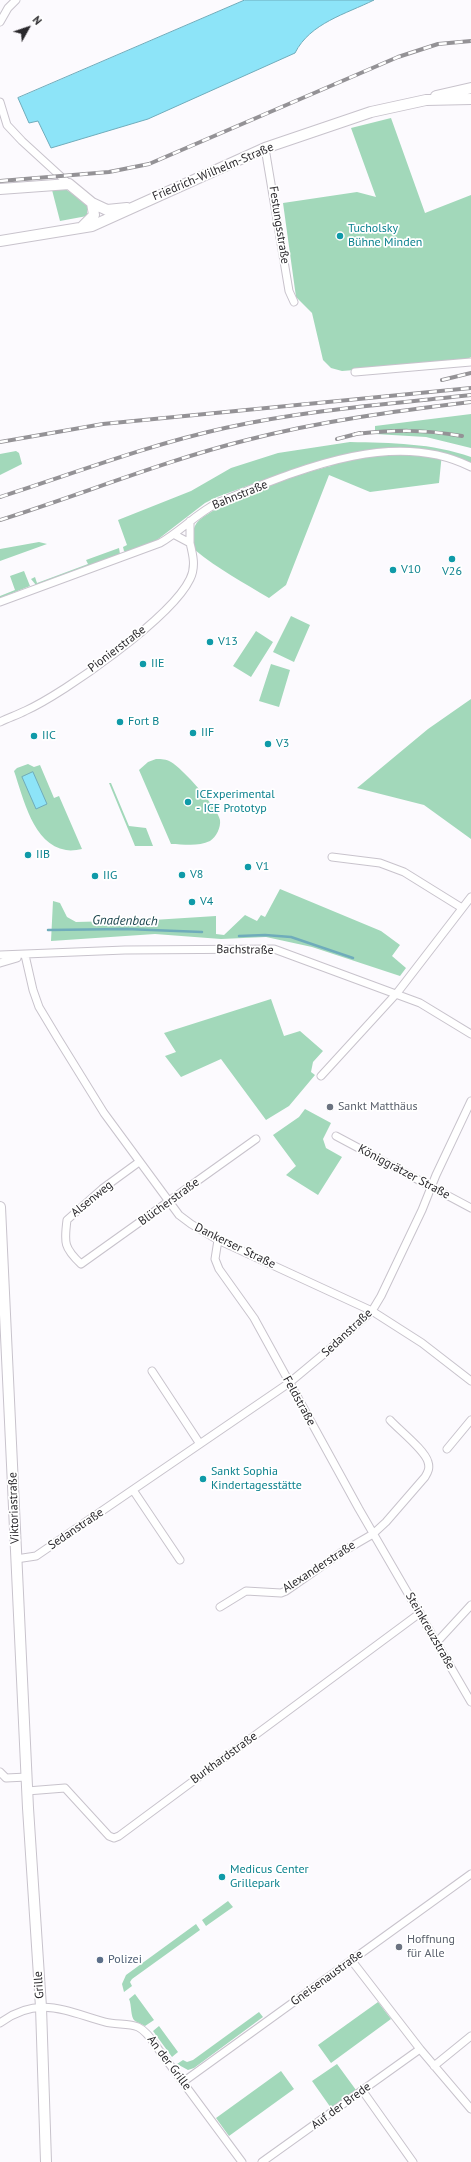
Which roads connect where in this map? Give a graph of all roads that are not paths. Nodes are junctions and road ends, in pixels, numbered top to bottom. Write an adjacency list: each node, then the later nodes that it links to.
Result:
1 (16, 0): 2 (street)
2 (0, 22)
3 (471, 88): 5 (main road, Friedrich-Wilhelm-Straße)
4 (471, 99): 5 (main road, Friedrich-Wilhelm-Straße)
5 (426, 100): 7 (main road, Friedrich-Wilhelm-Straße)
6 (0, 102): 8 (street)
7 (265, 148): 11 (main road, Friedrich-Wilhelm-Straße); 14 (street, Festungsstraße)
8 (69, 184): 9 (main road); 10 (main road)
9 (0, 189)
10 (92, 203): 11 (main road); 12 (main road)
11 (132, 207): 12 (main road, Friedrich-Wilhelm-Straße)
12 (82, 226): 13 (main road, Friedrich-Wilhelm-Straße)
13 (0, 241)
14 (294, 302)
15 (471, 362): 16 (street)
16 (355, 372)
17 (471, 467): 18 (street, Bahnstraße)
18 (190, 521): 19 (street, Bahnstraße); 20 (street, Pionierstraße)
19 (175, 535): 20 (street); 21 (street, Bahnstraße)
20 (190, 543): 22 (street, Pionierstraße)
21 (0, 602)
22 (0, 722)
23 (332, 857): 25 (street)
24 (471, 897): 25 (street)
25 (462, 908): 29 (street)
26 (0, 955): 27 (street, Bachstraße)
27 (24, 955): 28 (street, Bachstraße); 29 (street, Bachstraße); 35 (street, Dankerser Straße)
28 (0, 963)
29 (397, 994): 30 (street, Bachstraße); 31 (street)
30 (471, 1034)
31 (321, 1076)
32 (471, 1101): 36 (street, Sedanstraße)
33 (336, 1136): 36 (street, Königgrätzer Straße)
34 (256, 1139): 37 (street, Blücherstraße)
35 (139, 1162): 37 (street, Dankerser Straße); 41 (street, Alsenweg)
36 (430, 1186): 39 (street, Königgrätzer Straße); 42 (street, Sedanstraße)
37 (169, 1202): 40 (street, Dankerser Straße); 41 (street, Blücherstraße)
38 (0, 1207): 52 (main road, Viktoriastraße)
39 (471, 1208)
40 (218, 1240): 42 (street, Dankerser Straße); 45 (street, Feldstraße)
41 (81, 1264)
42 (372, 1311): 44 (street, Dankerser Straße); 45 (street, Sedanstraße)
43 (152, 1371): 48 (street)
44 (471, 1381)
45 (289, 1383): 48 (street, Sedanstraße); 51 (street, Feldstraße)
46 (390, 1420): 51 (street, Alexanderstraße)
47 (471, 1420): 49 (street)
48 (200, 1444): 50 (street, Sedanstraße)
49 (447, 1449)
50 (133, 1490): 52 (street, Sedanstraße); 53 (street)
51 (373, 1534): 54 (street, Feldstraße); 56 (street, Alexanderstraße)
52 (16, 1559): 61 (main road, Viktoriastraße)
53 (180, 1560)
54 (390, 1561): 57 (street, Steinkreuzstraße)
55 (471, 1605): 58 (street)
56 (220, 1607)
57 (420, 1613): 58 (street, Steinkreuzstraße); 62 (street, Burkhardstraße)
58 (437, 1642): 59 (street, Steinkreuzstraße)
59 (471, 1702)
60 (0, 1772): 61 (street)
61 (26, 1777): 62 (main road, Viktoriastraße)
62 (27, 1791): 63 (main road, Viktoriastraße)
63 (28, 1808): 66 (main road, Grille)
64 (471, 1874): 65 (street, Gneisenaustraße)
65 (352, 1961): 69 (street); 71 (street, Gneisenaustraße)
66 (41, 2007): 67 (street, An der Grille); 71 (street, An der Grille); 74 (main road, Grille)
67 (0, 2023)
68 (471, 2036): 70 (street)
69 (420, 2049): 70 (street); 72 (street, Auf der Brede)
70 (434, 2066): 73 (street)
71 (183, 2082): 75 (street, An der Grille)
72 (362, 2090): 76 (street, Auf der Brede); 77 (street)
73 (471, 2109)
74 (46, 2162)
75 (242, 2162)
76 (262, 2162)
77 (413, 2162)

